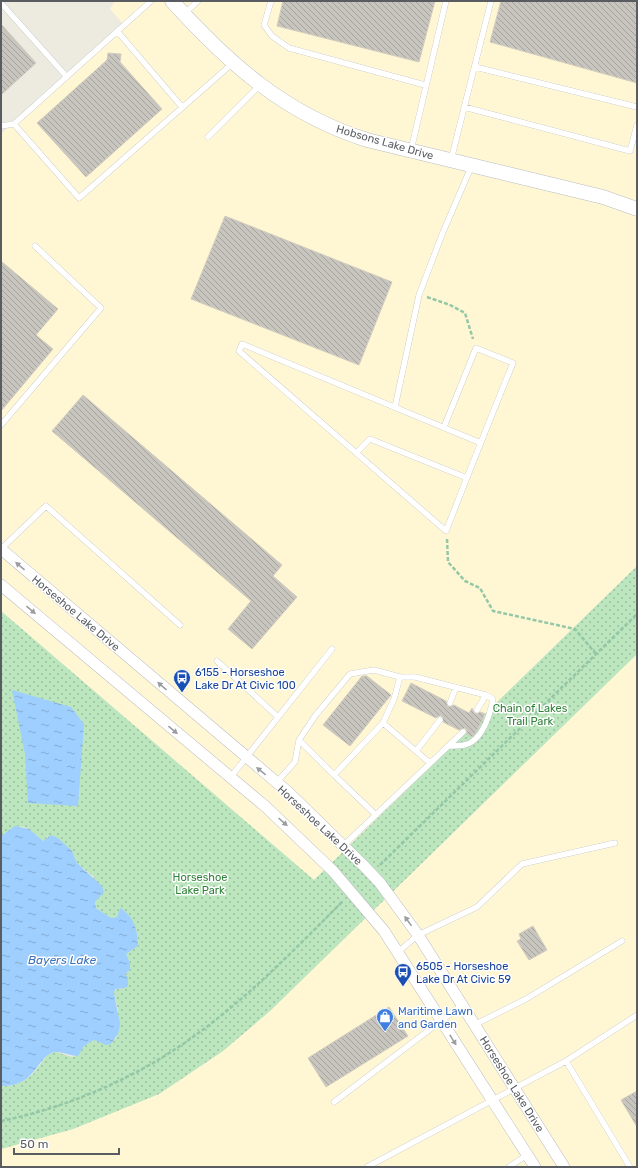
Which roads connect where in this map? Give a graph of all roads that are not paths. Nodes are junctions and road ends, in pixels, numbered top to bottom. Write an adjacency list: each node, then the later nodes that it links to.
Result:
1 (151, 1): 9 (lane)
2 (172, 1): 8 (street, Hobsons Lake Drive)
3 (198, 1): 8 (lane)
4 (271, 1): 14 (lane)
5 (446, 1): 14 (lane)
6 (491, 1): 11 (lane)
7 (1, 3): 12 (lane)
8 (184, 14): 10 (street, Hobsons Lake Drive)
9 (118, 32): 12 (lane); 16 (lane)
10 (233, 63): 13 (street, Hobsons Lake Drive); 16 (lane)
11 (475, 67): 15 (lane); 17 (lane)
12 (67, 77): 18 (lane)
13 (260, 85): 21 (lane); 22 (street, Hobsons Lake Drive)
14 (426, 85): 22 (lane)
15 (637, 106)
16 (182, 107): 18 (lane)
17 (464, 107): 19 (lane); 23 (lane)
18 (14, 124): 20 (lane)
19 (637, 125)
20 (1, 126)
21 (208, 137)
22 (411, 150): 23 (street, Hobsons Lake Drive)
23 (451, 160): 24 (street, Hobsons Lake Drive)
24 (472, 165): 25 (street, Hobsons Lake Drive); 27 (lane)
25 (637, 209)
26 (34, 246): 28 (lane)
27 (395, 407): 29 (lane); 31 (lane)
28 (1, 425)
29 (444, 427): 30 (lane); 30 (lane)
30 (481, 442): 32 (lane)
31 (356, 453): 32 (lane); 32 (lane)
32 (467, 478)
33 (1, 549): 35 (lane); 50 (street, Horseshoe Lake Drive, one-way to 33)
34 (1, 585): 53 (street, Horseshoe Lake Drive, one-way to 53)
35 (180, 625)
36 (332, 649): 43 (lane)
37 (217, 661): 43 (lane)
38 (400, 677): 39 (lane); 45 (lane); 47 (lane)
39 (456, 687): 40 (lane); 41 (lane)
40 (486, 695): 42 (lane); 48 (lane)
41 (450, 703)
42 (477, 710)
43 (278, 717): 50 (lane)
44 (440, 720): 49 (lane)
45 (383, 723): 49 (lane); 52 (lane)
46 (463, 732): 48 (lane)
47 (299, 740): 52 (lane); 54 (lane)
48 (448, 746): 51 (lane)
49 (416, 751): 51 (lane)
50 (246, 758): 53 (lane); 54 (street, Horseshoe Lake Drive, one-way to 50)
51 (430, 763): 55 (lane)
52 (334, 775): 55 (lane)
53 (230, 778): 60 (street, Horseshoe Lake Drive, one-way to 60)
54 (276, 783): 57 (street, Horseshoe Lake Drive)
55 (376, 815): 57 (lane)
56 (614, 842): 58 (lane)
57 (344, 845): 58 (street, Horseshoe Lake Drive, one-way to 57)
58 (418, 935): 60 (lane); 61 (street, Horseshoe Lake Drive)
59 (622, 941): 64 (lane)
60 (398, 952): 63 (street, Horseshoe Lake Drive)
61 (462, 1005): 63 (lane); 64 (street, Horseshoe Lake Drive)
62 (637, 1015): 65 (lane)
63 (442, 1022): 67 (street, Horseshoe Lake Drive, one-way to 67); 68 (lane)
64 (474, 1024): 66 (street, Horseshoe Lake Drive)
65 (566, 1061): 66 (lane); 74 (lane)
66 (515, 1088): 67 (lane); 73 (street, Horseshoe Lake Drive)
67 (492, 1100): 69 (street, Horseshoe Lake Drive); 70 (lane)
68 (334, 1102)
69 (527, 1155): 71 (lane); 72 (street, Horseshoe Lake Drive)
70 (367, 1167)
71 (509, 1167)
72 (535, 1167)
73 (564, 1167)
74 (630, 1167)

